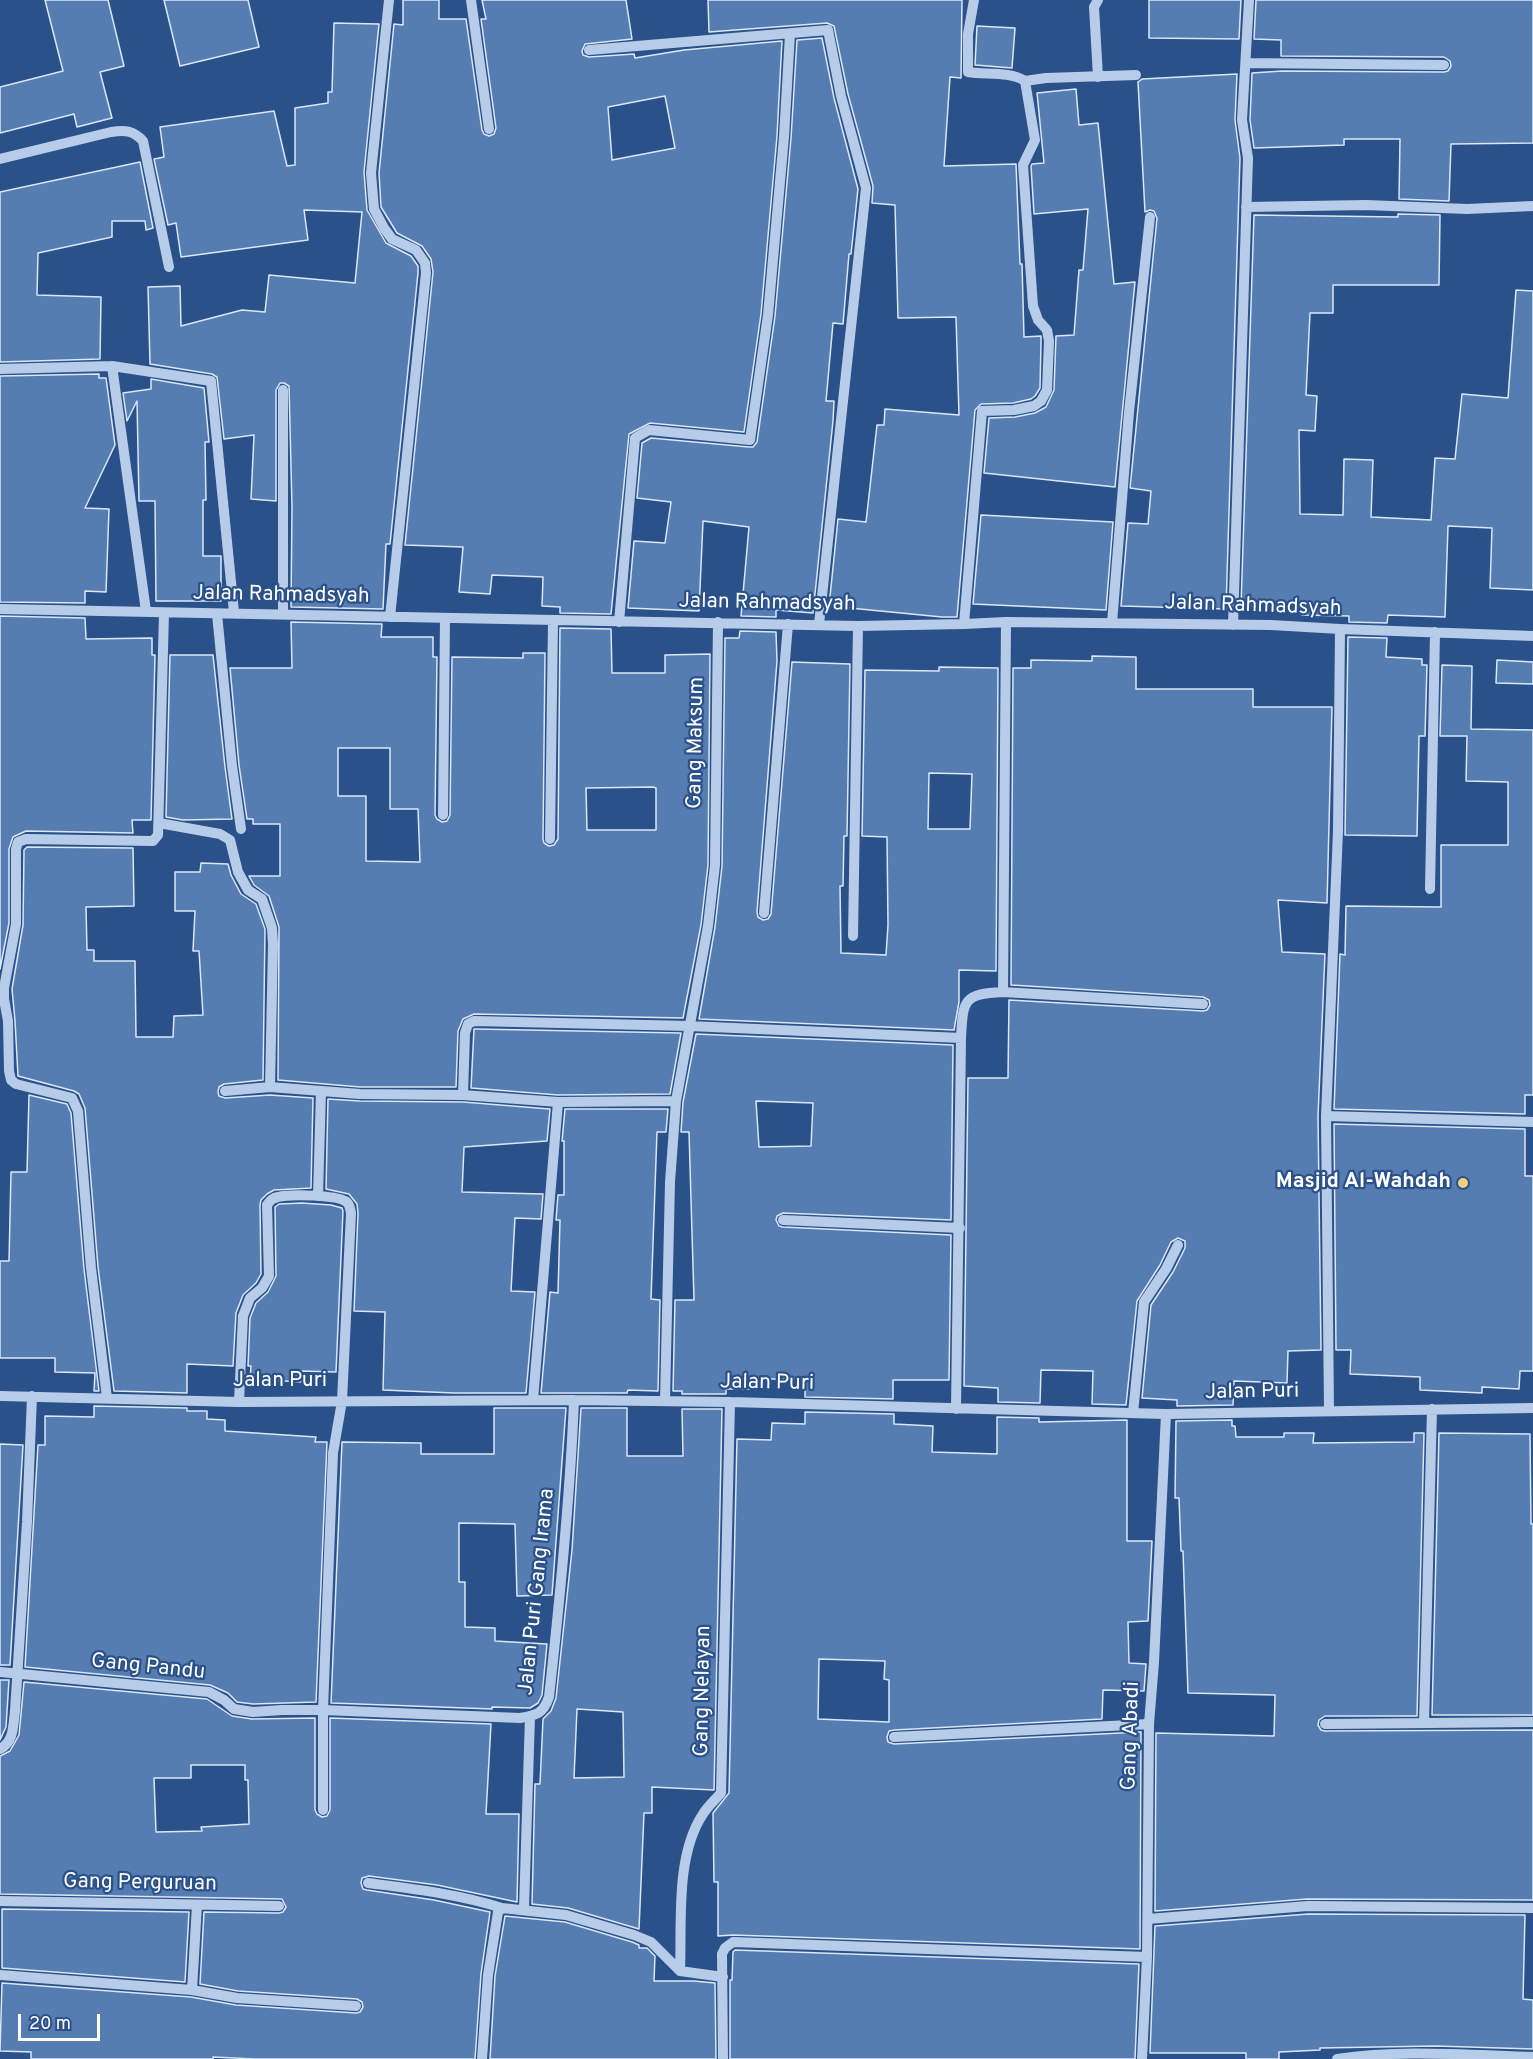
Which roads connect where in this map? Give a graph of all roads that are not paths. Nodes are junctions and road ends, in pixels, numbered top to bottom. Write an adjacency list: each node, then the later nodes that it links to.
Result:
1 (389, 0): 28 (street)
2 (471, 0): 13 (street)
3 (1098, 0): 11 (street)
4 (1249, 0): 8 (street)
5 (974, 2): 12 (street)
6 (790, 34): 7 (street); 31 (street); 36 (street)
7 (589, 50)
8 (1246, 63): 9 (street); 16 (street)
9 (1444, 65)
10 (1136, 75): 11 (street)
11 (1098, 77): 12 (street)
12 (1026, 81): 37 (street)
13 (489, 129)
14 (0, 159): 18 (street)
15 (1533, 206): 16 (street)
16 (1246, 207): 38 (street)
17 (1150, 217): 34 (street)
18 (169, 267)
19 (112, 366): 20 (street); 23 (street); 24 (street)
20 (0, 369)
21 (283, 390): 27 (street)
22 (0, 609): 23 (street, Jalan Rahmadsyah)
23 (146, 611): 25 (street, Jalan Rahmadsyah)
24 (234, 612): 26 (street, Jalan Rahmadsyah); 27 (street, Jalan Rahmadsyah)
25 (164, 613): 26 (street, Jalan Rahmadsyah); 44 (street)
26 (217, 614): 45 (street)
27 (283, 614): 28 (street, Jalan Rahmadsyah)
28 (390, 617): 29 (street, Jalan Rahmadsyah)
29 (445, 618): 30 (street, Jalan Rahmadsyah); 43 (street)
30 (554, 621): 31 (street, Jalan Rahmadsyah); 46 (street)
31 (619, 622): 32 (street, Jalan Rahmadsyah)
32 (718, 622): 35 (street, Jalan Rahmadsyah); 52 (street, Gang Maksum)
33 (1006, 622): 34 (street, Jalan Rahmadsyah); 37 (street, Jalan Rahmadsyah); 50 (street)
34 (1112, 623): 38 (street, Jalan Rahmadsyah)
35 (788, 624): 36 (street, Jalan Rahmadsyah); 48 (street)
36 (819, 624): 39 (street, Jalan Rahmadsyah)
37 (964, 624): 39 (street, Jalan Rahmadsyah)
38 (1233, 625): 40 (street, Jalan Rahmadsyah)
39 (858, 626): 49 (street)
40 (1340, 629): 41 (street, Jalan Rahmadsyah); 60 (street)
41 (1436, 632): 42 (street, Jalan Rahmadsyah); 47 (street)
42 (1533, 636)
43 (443, 815)
44 (159, 824): 54 (street); 68 (street)
45 (241, 828)
46 (550, 839)
47 (1430, 889)
48 (764, 913)
49 (853, 936)
50 (1003, 992): 51 (street); 53 (street)
51 (1203, 1004)
52 (689, 1026): 53 (street); 57 (street); 58 (street, Gang Maksum)
53 (961, 1038): 64 (street)
54 (270, 1087): 55 (street); 56 (street)
55 (225, 1091)
56 (321, 1091): 57 (street); 62 (street)
57 (463, 1095): 59 (street)
58 (676, 1101): 59 (street); 72 (street, Gang Maksum)
59 (558, 1102): 69 (street)
60 (1326, 1116): 61 (street); 78 (street)
61 (1533, 1122)
62 (318, 1196): 71 (street); 73 (street)
63 (783, 1220): 64 (street)
64 (960, 1228): 76 (street)
65 (1178, 1245): 79 (street)
66 (0, 1396): 67 (street, Jalan Puri)
67 (32, 1396): 68 (street, Jalan Puri); 82 (street)
68 (107, 1398): 73 (street, Jalan Puri)
69 (533, 1400): 70 (street, Jalan Puri); 71 (street, Jalan Puri)
70 (574, 1400): 72 (street, Jalan Puri); 84 (street, Jalan Puri Gang Irama)
71 (342, 1401): 73 (street, Jalan Puri); 83 (street)
72 (665, 1401): 74 (street, Jalan Puri)
73 (239, 1402)
74 (730, 1402): 76 (street, Jalan Puri); 101 (street, Gang Nelayan)
75 (1533, 1408): 77 (street, Jalan Puri)
76 (956, 1409): 79 (street, Jalan Puri)
77 (1432, 1409): 78 (street, Jalan Puri); 86 (street)
78 (1329, 1411): 80 (street, Jalan Puri)
79 (1133, 1413): 80 (street, Jalan Puri)
80 (1166, 1414): 87 (street, Gang Abadi)
81 (0, 1672): 82 (street, Gang Pandu)
82 (16, 1675): 83 (street, Gang Pandu); 90 (street)
83 (323, 1710): 84 (street, Jalan Puri Gang Irama); 91 (street)
84 (530, 1716): 98 (street)
85 (1533, 1722): 86 (street)
86 (1424, 1723): 88 (street)
87 (1149, 1724): 89 (street); 99 (street, Gang Abadi)
88 (1325, 1724)
89 (894, 1737)
90 (0, 1749)
91 (323, 1810)
92 (368, 1883): 96 (street)
93 (0, 1901): 94 (street, Gang Perguruan)
94 (197, 1905): 95 (street, Gang Perguruan); 104 (street)
95 (279, 1906)
96 (502, 1908): 98 (street); 107 (street)
97 (1533, 1908): 99 (street)
98 (524, 1909): 101 (street)
99 (1148, 1919): 100 (street, Gang Abadi)
100 (1147, 1957): 103 (street); 109 (street, Gang Abadi)
101 (680, 1971): 103 (street)
102 (0, 1975): 104 (street)
103 (723, 1977): 108 (street)
104 (192, 1990): 105 (street)
105 (356, 2006)
106 (1533, 2056): 110 (street)
107 (482, 2059)
108 (723, 2059)
109 (1142, 2059)
110 (1337, 2059)

